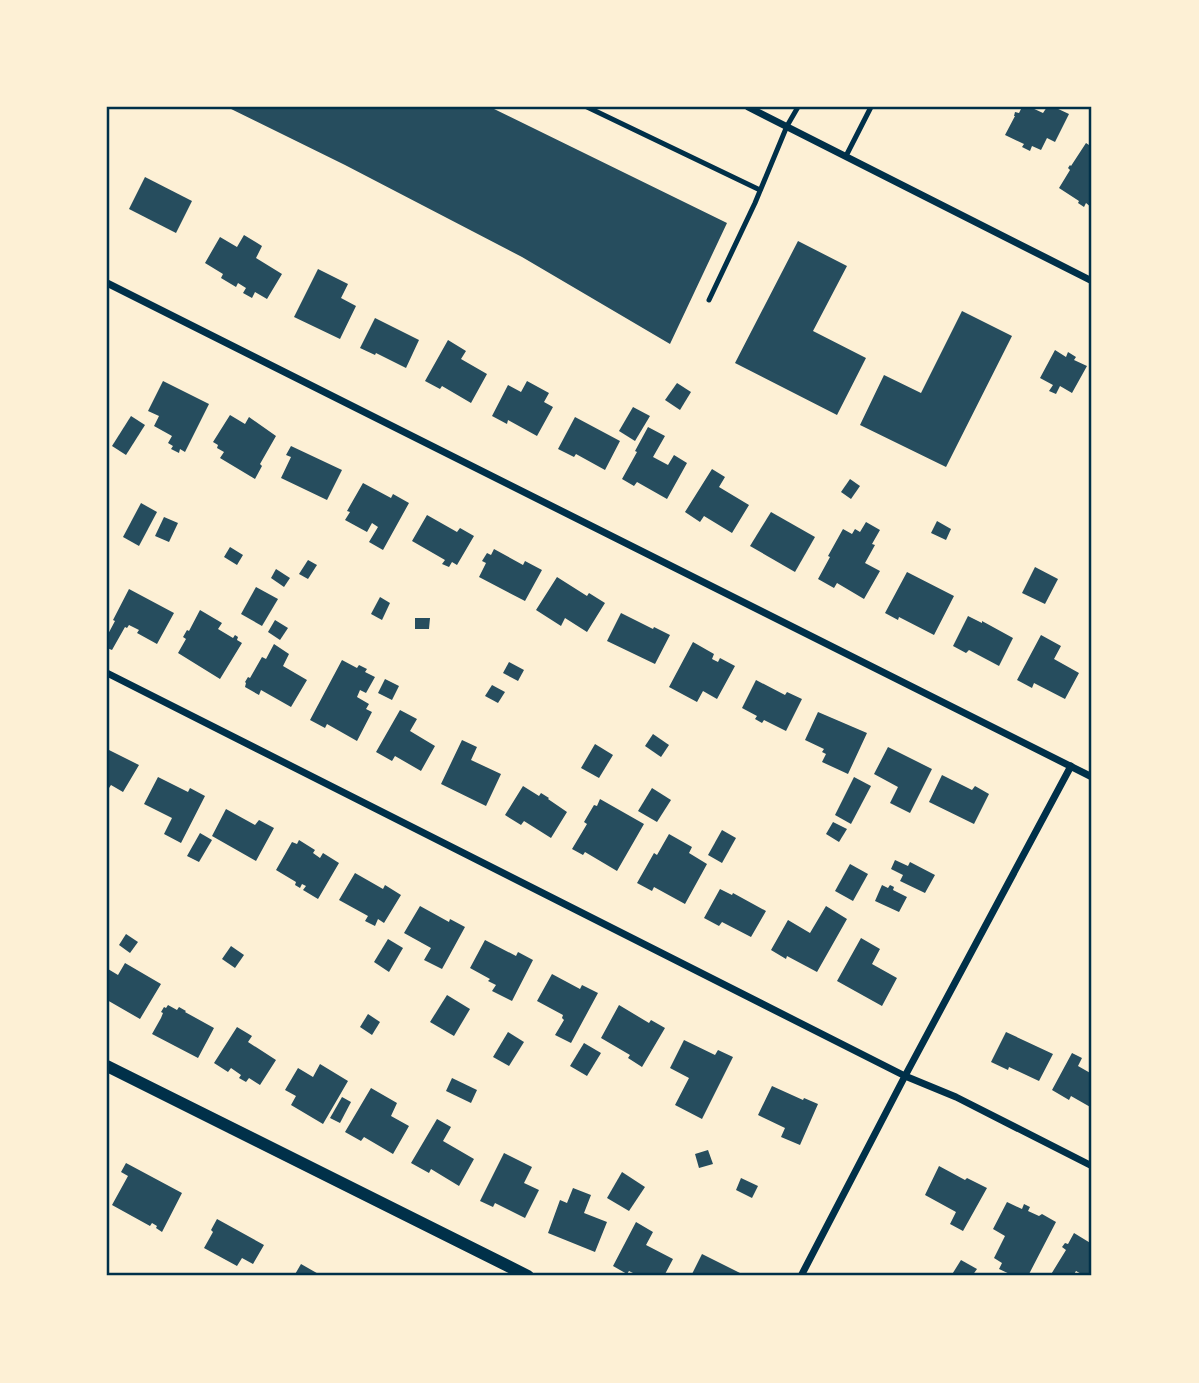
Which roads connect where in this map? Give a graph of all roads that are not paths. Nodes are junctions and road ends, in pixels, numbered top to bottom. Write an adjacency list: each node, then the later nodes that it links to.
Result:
1 (587, 107): 7 (lane)
2 (748, 107): 5 (street)
3 (798, 107): 5 (lane)
4 (871, 107): 6 (lane)
5 (787, 126): 6 (street); 7 (lane)
6 (846, 156): 8 (street)
7 (760, 190): 10 (lane)
8 (1092, 281)
9 (107, 283): 12 (street)
10 (709, 300)
11 (107, 673): 15 (street)
12 (1071, 766): 13 (street); 15 (street)
13 (1092, 776)
14 (107, 1066): 17 (street)
15 (905, 1076): 16 (street); 18 (street)
16 (1092, 1166)
17 (528, 1276)
18 (801, 1276)

